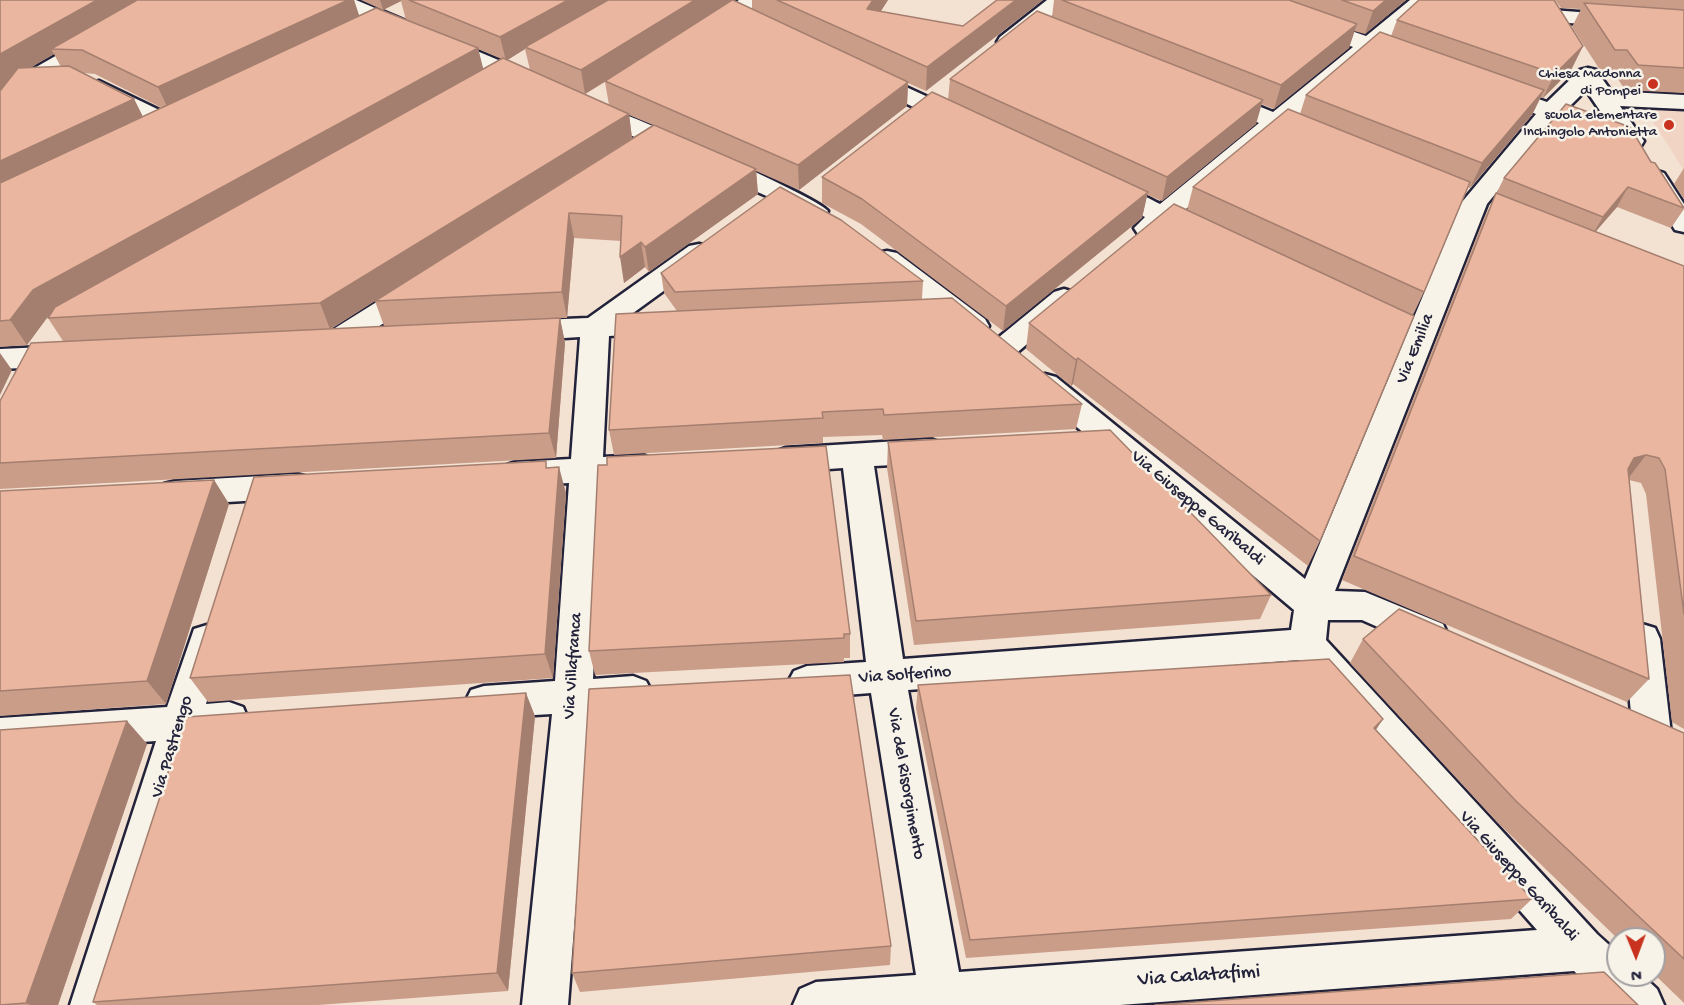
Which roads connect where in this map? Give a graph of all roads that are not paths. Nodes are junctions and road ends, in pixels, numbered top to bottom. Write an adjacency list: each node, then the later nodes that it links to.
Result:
1 (169, 0): 17 (street)
2 (339, 0): 14 (street)
3 (1060, 0): 12 (street)
4 (1243, 0): 11 (street)
5 (1423, 0): 11 (street)
6 (1548, 8): 8 (street); 9 (street)
7 (747, 12): 10 (street)
8 (1684, 26)
9 (1564, 36)
10 (684, 44)
11 (1368, 45): 15 (street); 24 (street)
12 (988, 57)
13 (841, 64): 25 (street)
14 (519, 66): 18 (street); 30 (street)
15 (1433, 68)
16 (1476, 83): 22 (street)
17 (12, 84): 23 (street); 26 (street)
18 (477, 89)
19 (1198, 90): 24 (street)
20 (1602, 98): 21 (street); 22 (street, Via Emilia); 27 (street)
21 (1684, 102)
22 (1551, 111): 27 (street); 63 (street, Via Emilia)
23 (0, 116)
24 (1276, 121): 28 (street); 32 (street)
25 (980, 130)
26 (149, 134)
27 (1632, 141): 33 (street)
28 (1331, 144)
29 (1087, 180): 32 (street)
30 (801, 195): 31 (street); 34 (street)
31 (753, 213)
32 (1162, 215): 37 (street); 38 (street)
33 (1684, 225)
34 (841, 226)
35 (715, 240): 44 (street)
36 (868, 245): 41 (street, Via Giuseppe Garibaldi)
37 (1127, 245)
38 (1227, 245)
39 (436, 277): 47 (street)
40 (1083, 282): 48 (street)
41 (957, 311): 42 (street); 48 (street, Via Giuseppe Garibaldi)
42 (910, 313)
43 (688, 323): 44 (street)
44 (595, 327): 46 (street); 59 (street, Via Villafranca)
45 (54, 332): 50 (street)
46 (489, 332)
47 (396, 337)
48 (1003, 349): 53 (street, Via Giuseppe Garibaldi)
49 (95, 354): 50 (street)
50 (37, 357): 51 (street); 52 (street)
51 (0, 359)
52 (21, 388)
53 (1115, 441): 54 (street); 63 (street, Via Giuseppe Garibaldi)
54 (1068, 444)
55 (963, 450): 56 (street)
56 (857, 456): 57 (street); 68 (street, Via del Risorgimento)
57 (751, 461)
58 (668, 466): 59 (street)
59 (586, 471): 60 (street); 71 (street, Via Villafranca)
60 (491, 476)
61 (325, 485): 62 (street)
62 (150, 495)
63 (1312, 605): 66 (street); 67 (street)
64 (1639, 608): 75 (street)
65 (216, 611): 74 (street, Via Pastrengo)
66 (1307, 644): 68 (street, Via Solferino); 77 (street, Via Giuseppe Garibaldi)
67 (1461, 649)
68 (887, 678): 69 (street, Via Solferino); 78 (street, Via del Risorgimento)
69 (771, 684)
70 (666, 690): 71 (street)
71 (573, 696): 72 (street); 80 (street, Via Villafranca)
72 (454, 704)
73 (264, 717): 74 (street)
74 (181, 723): 76 (street); 79 (street, Via Pastrengo)
75 (1652, 734)
76 (0, 735)
77 (1582, 949): 78 (street, Via Calatafimi); 82 (street, Via Giuseppe Garibaldi)
78 (943, 1000): 81 (street, Via Calatafimi)
79 (93, 1005)
80 (545, 1005)
81 (816, 1005)
82 (1641, 1005)

